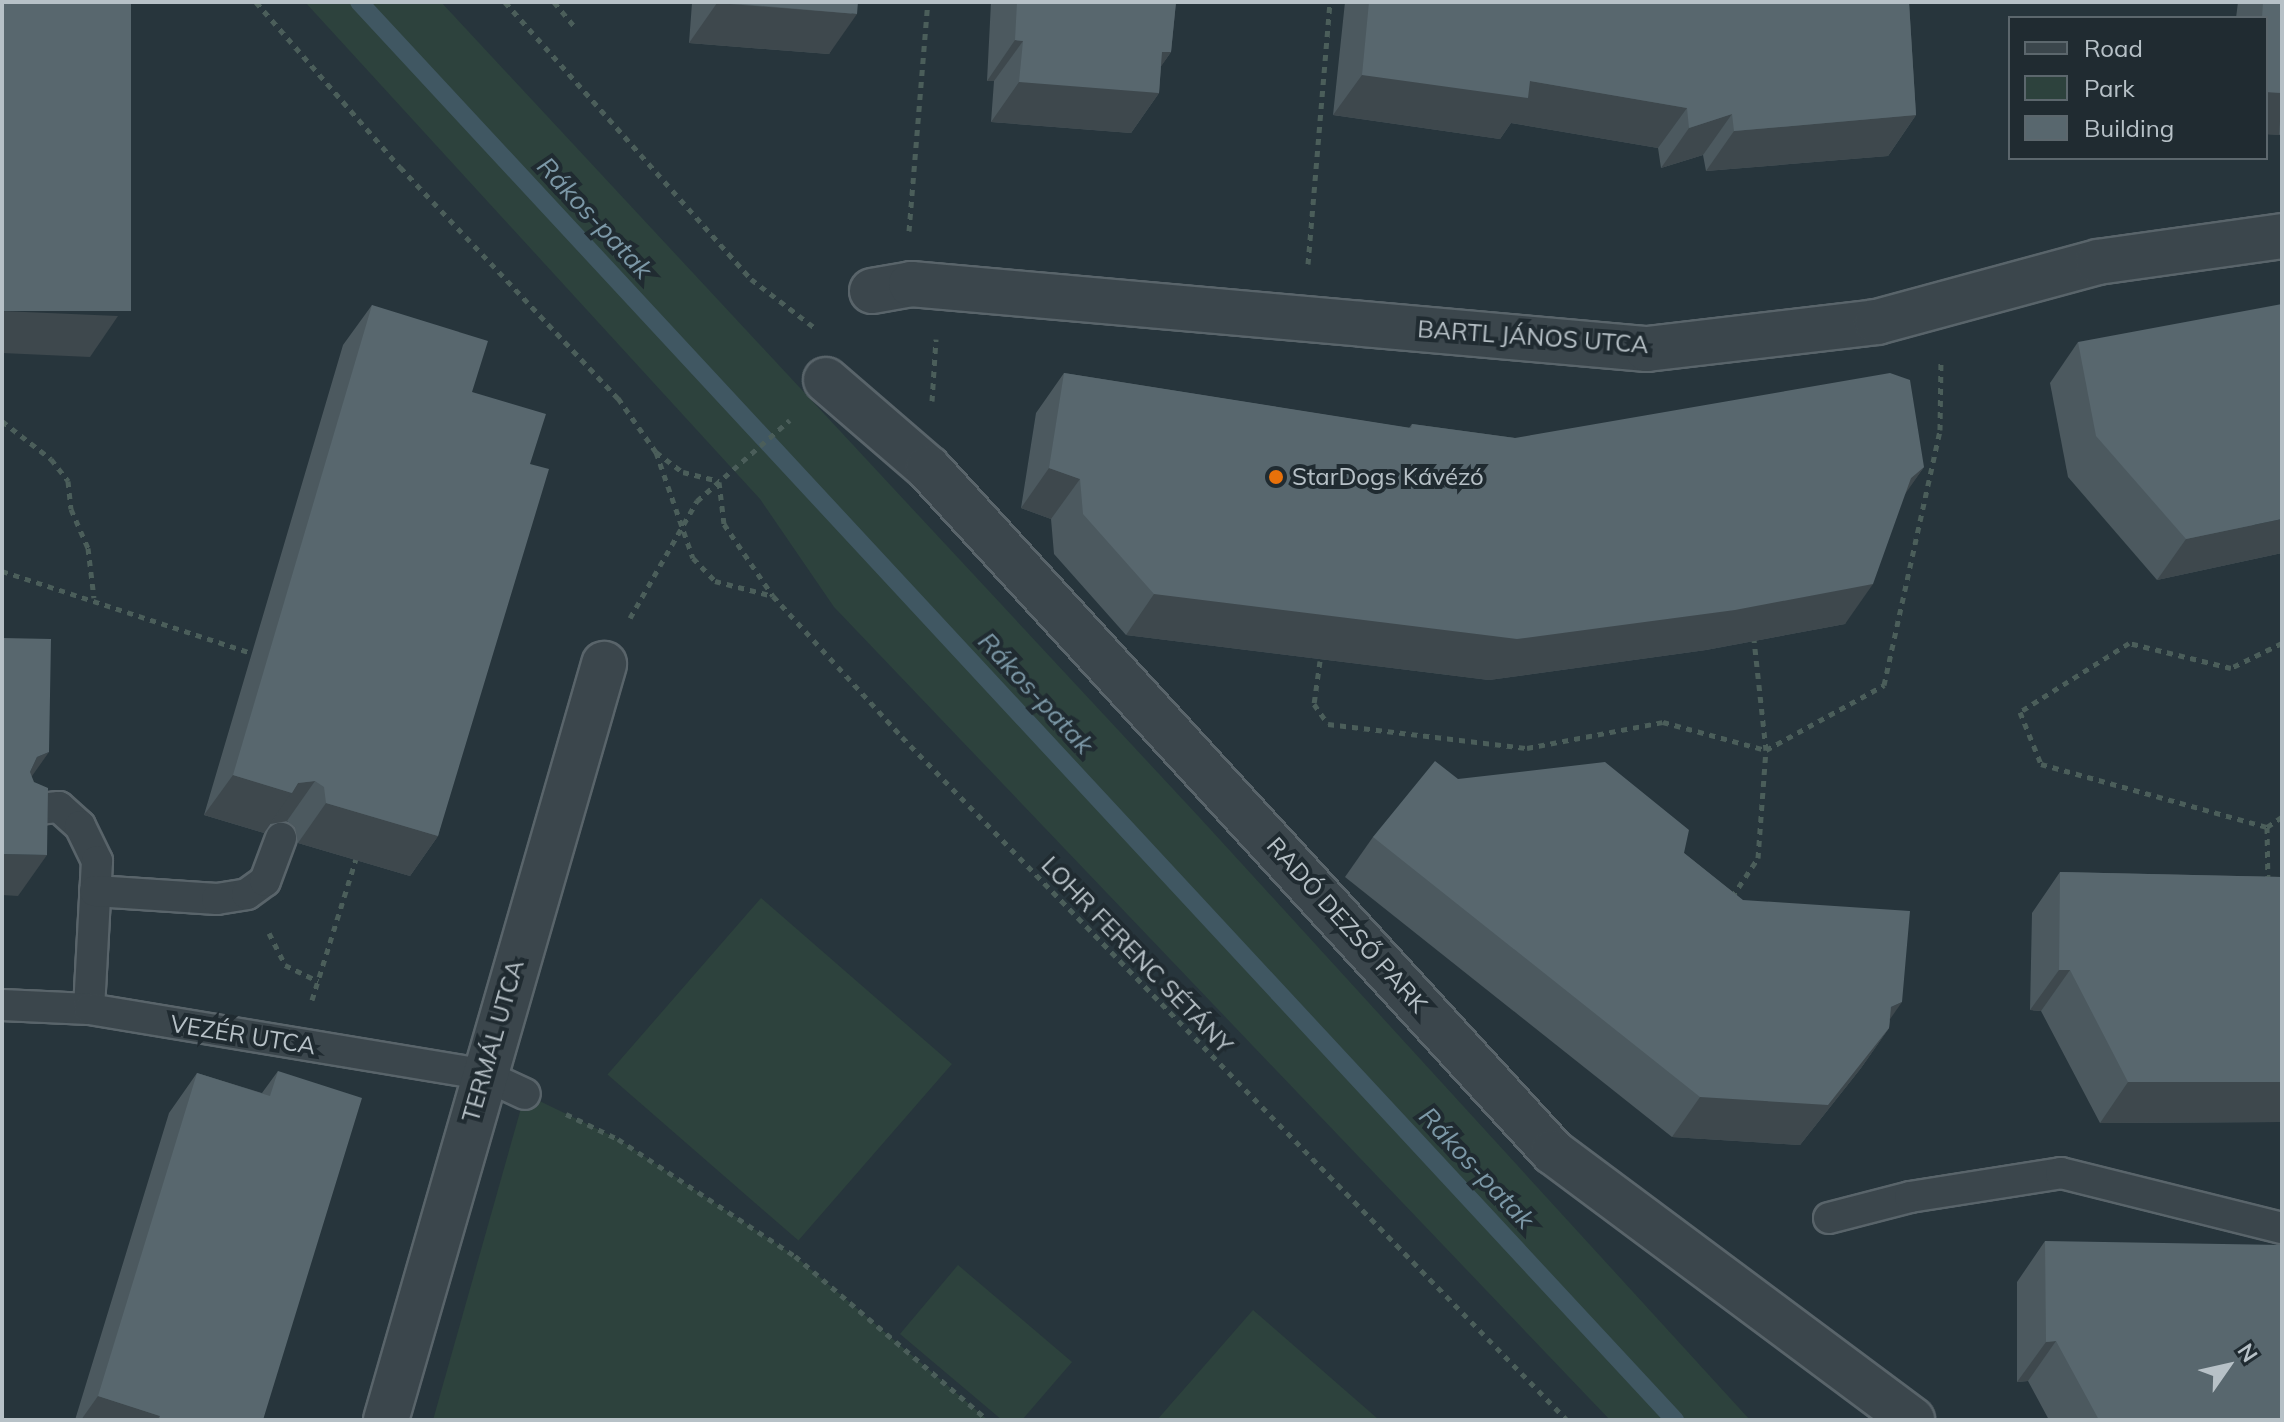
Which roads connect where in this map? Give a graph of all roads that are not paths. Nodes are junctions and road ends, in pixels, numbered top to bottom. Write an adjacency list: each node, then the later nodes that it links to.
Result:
1 (2282, 236): 2 (street, BARTL JÁNOS UTCA)
2 (908, 287)
3 (826, 380): 15 (street, RADÓ DEZSŐ PARK)
4 (604, 664): 10 (street, TERMÁL UTCA)
5 (20, 811): 7 (lane)
6 (281, 838): 7 (lane)
7 (95, 891): 9 (lane)
8 (2, 1005): 9 (lane, VEZÉR UTCA)
9 (89, 1009): 10 (lane, VEZÉR UTCA)
10 (482, 1074): 11 (lane, VEZÉR UTCA); 14 (street, TERMÁL UTCA)
11 (525, 1094)
12 (1829, 1218): 13 (lane)
13 (2282, 1228)
14 (386, 1420)
15 (1912, 1420)

